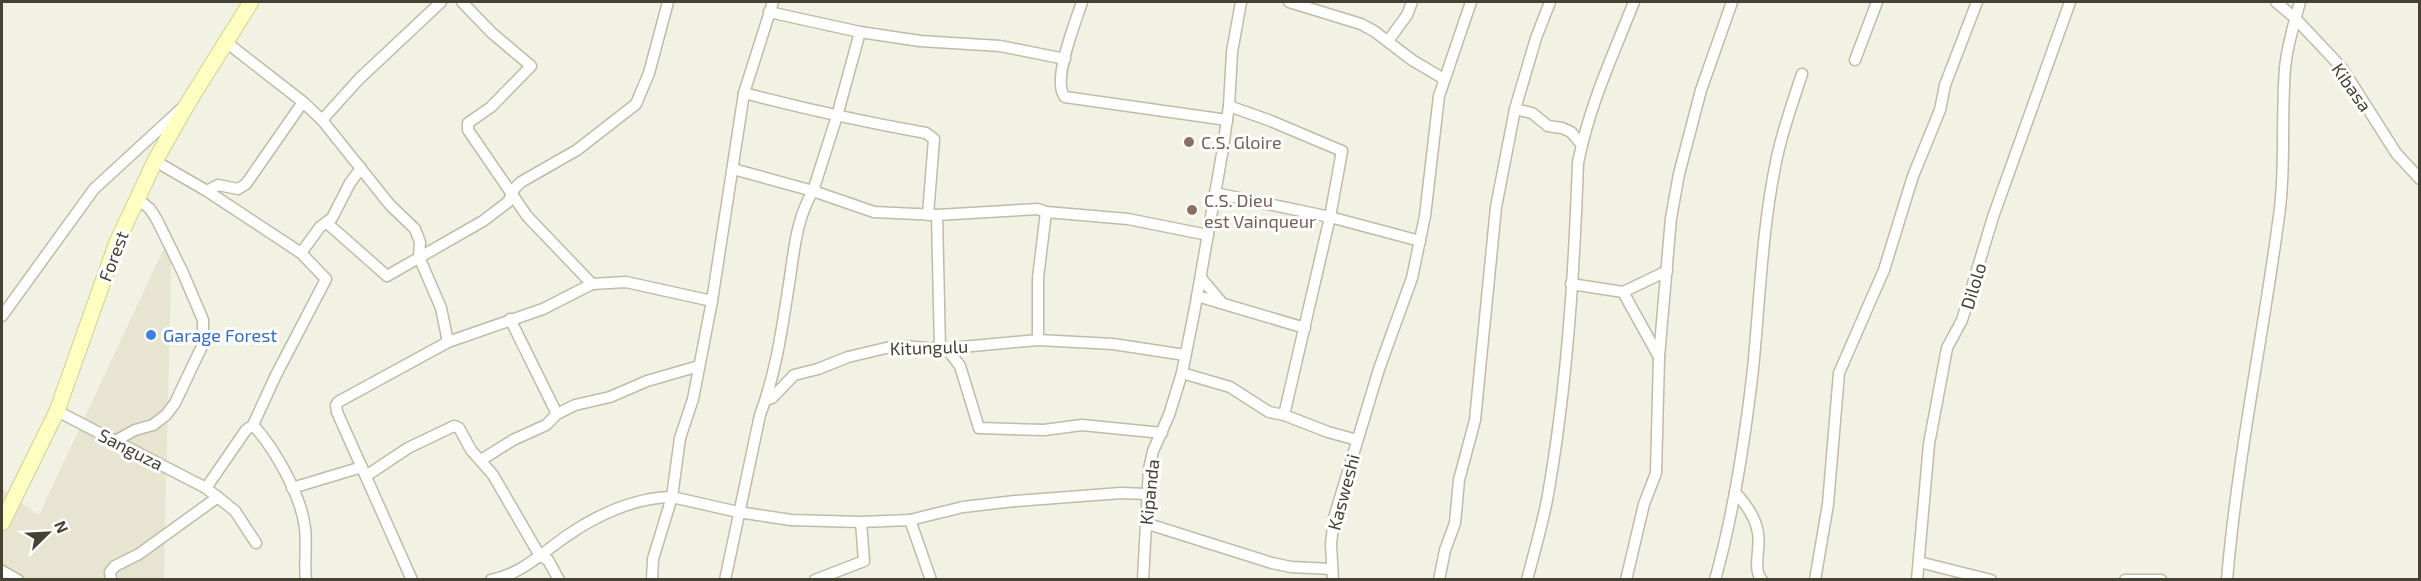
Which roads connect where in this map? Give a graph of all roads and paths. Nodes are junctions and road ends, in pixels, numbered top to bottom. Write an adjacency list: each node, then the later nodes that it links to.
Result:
1 (251, 2): 22 (street, Forest)
2 (441, 2): 33 (street)
3 (462, 2): 43 (street)
4 (668, 2): 43 (street)
5 (1082, 2): 23 (street)
6 (1241, 2): 30 (street, Kipanda)
7 (1289, 2): 21 (street)
8 (1412, 2): 21 (street)
9 (1471, 2): 26 (street, Kasweshi)
10 (1550, 2): 31 (street)
11 (1634, 2): 35 (street)
12 (1732, 2): 53 (street)
13 (1877, 2): 24 (street)
14 (1977, 2): 115 (street)
15 (2070, 2): 96 (street, Dilolo)
16 (2276, 2): 19 (street, Kibasa)
17 (2300, 2): 19 (street)
18 (771, 7): 20 (street); 27 (street)
19 (2295, 18): 39 (street, Kibasa); 120 (street)
20 (860, 32): 23 (street); 32 (street)
21 (1388, 41): 26 (street)
22 (225, 42): 28 (street, Forest); 29 (street)
23 (1065, 59): 34 (street)
24 (1855, 60)
25 (1802, 74): 85 (street)
26 (1444, 79): 50 (street, Kasweshi)
27 (744, 93): 32 (street); 38 (street)
28 (188, 102): 36 (street, Forest); 61 (street)
29 (303, 102): 33 (street); 40 (street)
30 (1229, 106): 34 (street, Kipanda); 47 (street)
31 (1515, 109): 35 (street); 110 (street)
32 (837, 116): 41 (street); 46 (street)
33 (322, 120): 37 (street)
34 (1227, 120): 42 (street, Kipanda)
35 (1582, 145): 56 (street)
36 (155, 161): 40 (street); 44 (street, Forest)
37 (361, 168): 48 (street); 52 (street)
38 (733, 169): 41 (street); 59 (street)
39 (2420, 179)
40 (207, 191): 51 (street)
41 (813, 191): 46 (street); 71 (street)
42 (1215, 193): 47 (street); 49 (street, Kipanda)
43 (512, 196): 52 (street); 55 (street)
44 (137, 198): 74 (street, Forest); 80 (street)
45 (1046, 212): 46 (street); 49 (street); 64 (street)
46 (932, 215): 66 (street)
47 (1330, 218): 50 (street); 63 (street)
48 (327, 223): 51 (street); 52 (street)
49 (1208, 235): 54 (street, Kipanda)
50 (1420, 241): 79 (street, Kasweshi)
51 (301, 253): 77 (street)
52 (419, 257): 65 (street)
53 (1667, 271): 57 (street); 68 (street)
54 (1201, 278): 58 (street, Kipanda); 60 (street)
55 (592, 284): 59 (street); 62 (street)
56 (1571, 284): 57 (street); 111 (street)
57 (1623, 292): 68 (street)
58 (1197, 296): 60 (street); 67 (street, Kipanda)
59 (712, 301): 69 (street)
60 (1223, 303): 63 (street)
61 (2, 316)
62 (510, 319): 65 (street); 75 (street)
63 (1305, 328): 76 (street)
64 (1038, 340): 66 (street, Kitungulu); 67 (street, Kitungulu)
65 (448, 342): 82 (street)
66 (943, 349): 72 (street, Kitungulu); 78 (street)
67 (1185, 355): 70 (street, Kipanda)
68 (1659, 357): 112 (street)
69 (699, 366): 75 (street); 88 (street)
70 (1182, 373): 76 (street); 78 (street, Kipanda)
71 (772, 374): 72 (street); 73 (street)
72 (789, 379): 73 (street, Kitungulu)
73 (766, 400): 89 (street)
74 (57, 411): 80 (street, Sanguza); 92 (street, Forest)
75 (557, 414): 81 (street)
76 (1284, 415): 79 (street)
77 (253, 425): 83 (street); 84 (street)
78 (1162, 433): 86 (street, Kipanda)
79 (1357, 440): 98 (street, Kasweshi)
80 (117, 441): 83 (street, Sanguza)
81 (481, 460): 82 (street); 95 (street)
82 (364, 471): 84 (street); 102 (street)
83 (206, 488): 87 (street, Sanguza)
84 (292, 488): 101 (street)
85 (1735, 492): 113 (street); 114 (street)
86 (1146, 494): 90 (street); 93 (street, Kipanda)
87 (218, 497): 94 (street, Sanguza); 100 (street)
88 (672, 497): 89 (street); 95 (street); 105 (street)
89 (738, 512): 91 (street); 106 (street)
90 (910, 520): 91 (street); 108 (street)
91 (861, 522): 107 (street)
92 (2, 523)
93 (1145, 523): 98 (street); 109 (street, Kipanda)
94 (256, 543)
95 (540, 556): 103 (street); 104 (street)
96 (1918, 562): 116 (street, Dilolo); 117 (street)
97 (2, 571): 99 (street)
98 (1332, 574)
99 (18, 579)
100 (111, 579)
101 (306, 579)
102 (412, 579)
103 (491, 579)
104 (559, 579)
105 (652, 579)
106 (725, 579)
107 (814, 579)
108 (931, 579)
109 (1143, 579)
110 (1439, 579)
111 (1527, 579)
112 (1626, 579)
113 (1715, 579)
114 (1761, 579)
115 (1815, 579)
116 (1917, 579)
117 (1991, 579)
118 (2125, 579): 119 (street)
119 (2161, 579)
120 (2226, 579)

